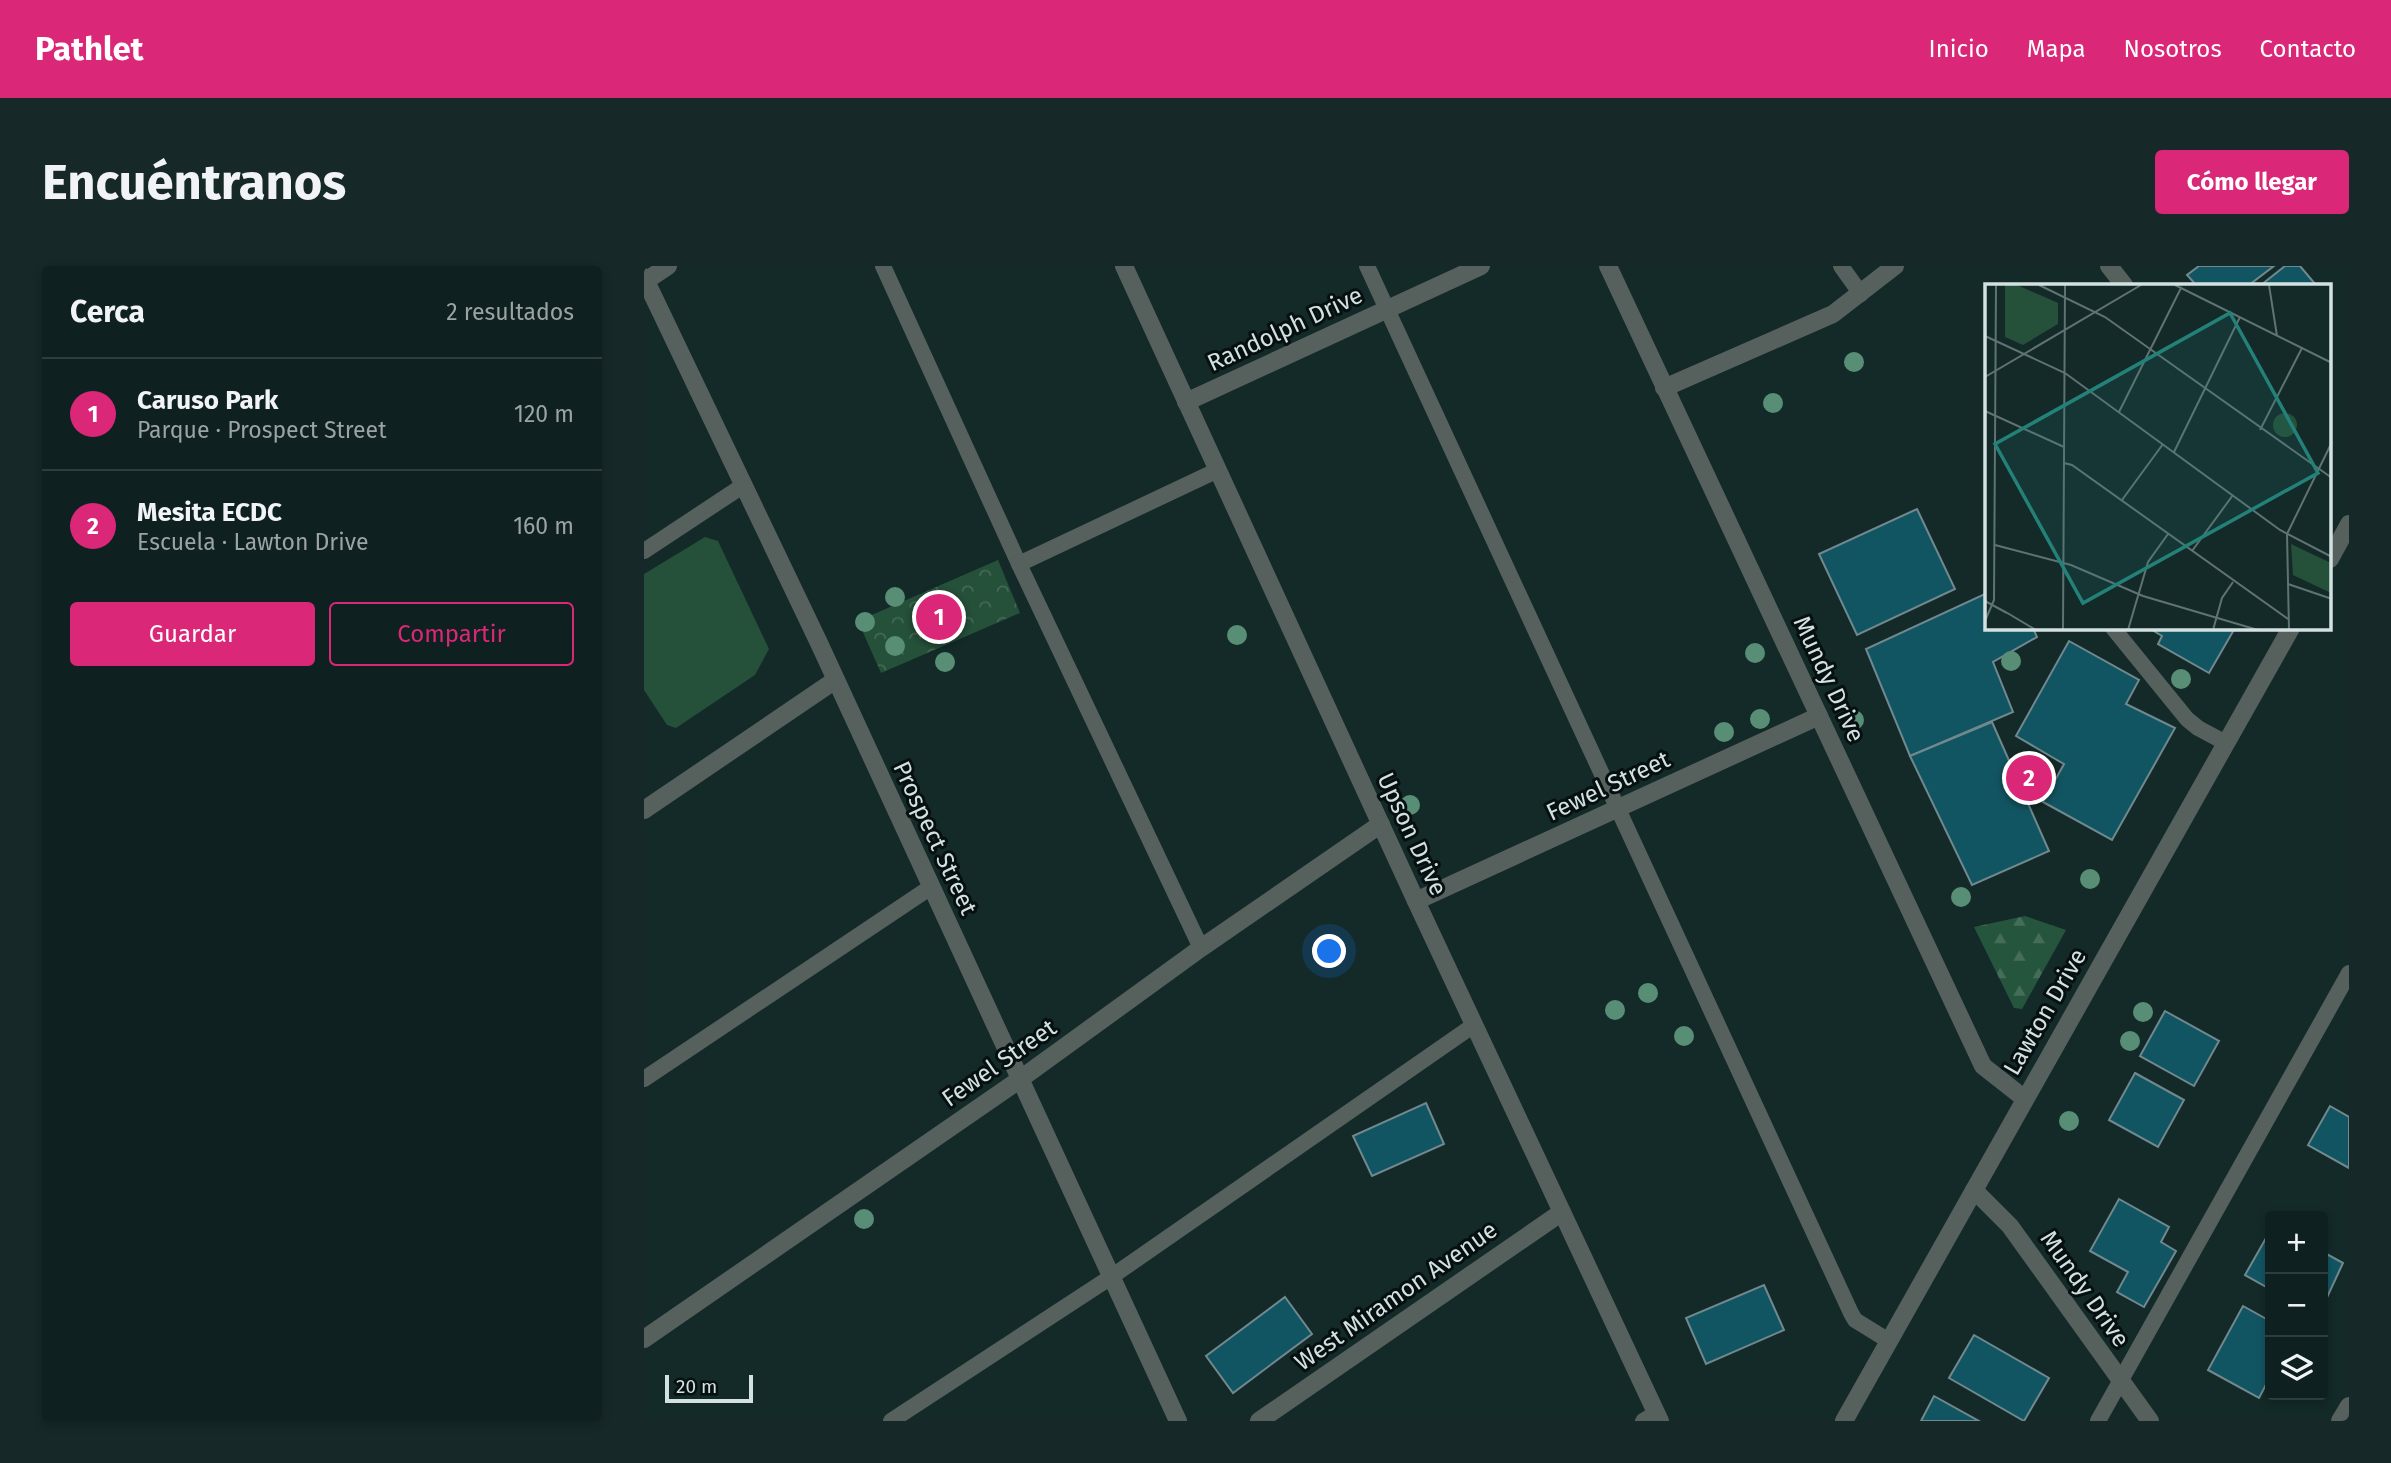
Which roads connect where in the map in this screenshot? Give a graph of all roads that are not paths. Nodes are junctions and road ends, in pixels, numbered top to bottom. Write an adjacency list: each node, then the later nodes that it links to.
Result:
1 (668, 266): 10 (street)
2 (883, 266): 21 (lane)
3 (1124, 266): 15 (street, Upson Drive)
4 (1367, 266): 13 (lane)
5 (1481, 266): 13 (street, Randolph Drive)
6 (1608, 266): 14 (street, Mundy Drive)
7 (1841, 266): 12 (lane)
8 (1895, 266): 12 (street)
9 (2109, 266): 11 (street)
10 (645, 280): 17 (street, Prospect Street)
11 (2123, 284)
12 (1861, 294): 14 (street)
13 (1387, 309): 15 (street, Randolph Drive); 27 (lane)
14 (1664, 388): 25 (street, Mundy Drive)
15 (1186, 402): 16 (street, Upson Drive)
16 (1218, 470): 21 (lane); 29 (street, Upson Drive)
17 (744, 485): 19 (lane); 24 (street, Prospect Street)
18 (2342, 535): 20 (street)
19 (644, 551)
20 (2332, 555)
21 (1019, 564): 32 (lane)
22 (2115, 630): 26 (lane)
23 (2290, 630): 26 (street, Lawton Drive)
24 (834, 681): 28 (street); 30 (street, Prospect Street)
25 (1819, 716): 27 (street, Fewel Street); 37 (street, Mundy Drive)
26 (2226, 743): 37 (street, Lawton Drive)
27 (1619, 808): 31 (street, Fewel Street); 42 (lane)
28 (644, 810)
29 (1381, 824): 31 (street, Upson Drive); 32 (street, Fewel Street)
30 (931, 887): 35 (lane); 36 (street, Prospect Street)
31 (1416, 901): 34 (street, Upson Drive)
32 (1201, 948): 36 (street, Fewel Street)
33 (2349, 972): 43 (lane)
34 (1474, 1025): 39 (street, Upson Drive); 40 (lane)
35 (644, 1079)
36 (1019, 1080): 40 (street, Prospect Street); 41 (street, Fewel Street)
37 (2025, 1099): 38 (street, Lawton Drive)
38 (1974, 1190): 42 (street, Lawton Drive); 43 (street, Mundy Drive)
39 (1562, 1212): 46 (street, Upson Drive); 49 (street, West Miramon Avenue)
40 (1111, 1277): 45 (lane); 48 (street, Prospect Street)
41 (644, 1339)
42 (1889, 1341): 50 (street, Lawton Drive)
43 (2121, 1381): 51 (lane); 52 (street, Mundy Drive)
44 (2349, 1406): 53 (street)
45 (914, 1415): 47 (lane)
46 (1653, 1418)
47 (891, 1421)
48 (1178, 1421)
49 (1259, 1421)
50 (1844, 1421)
51 (2098, 1421)
52 (2150, 1421)
53 (2340, 1421)

